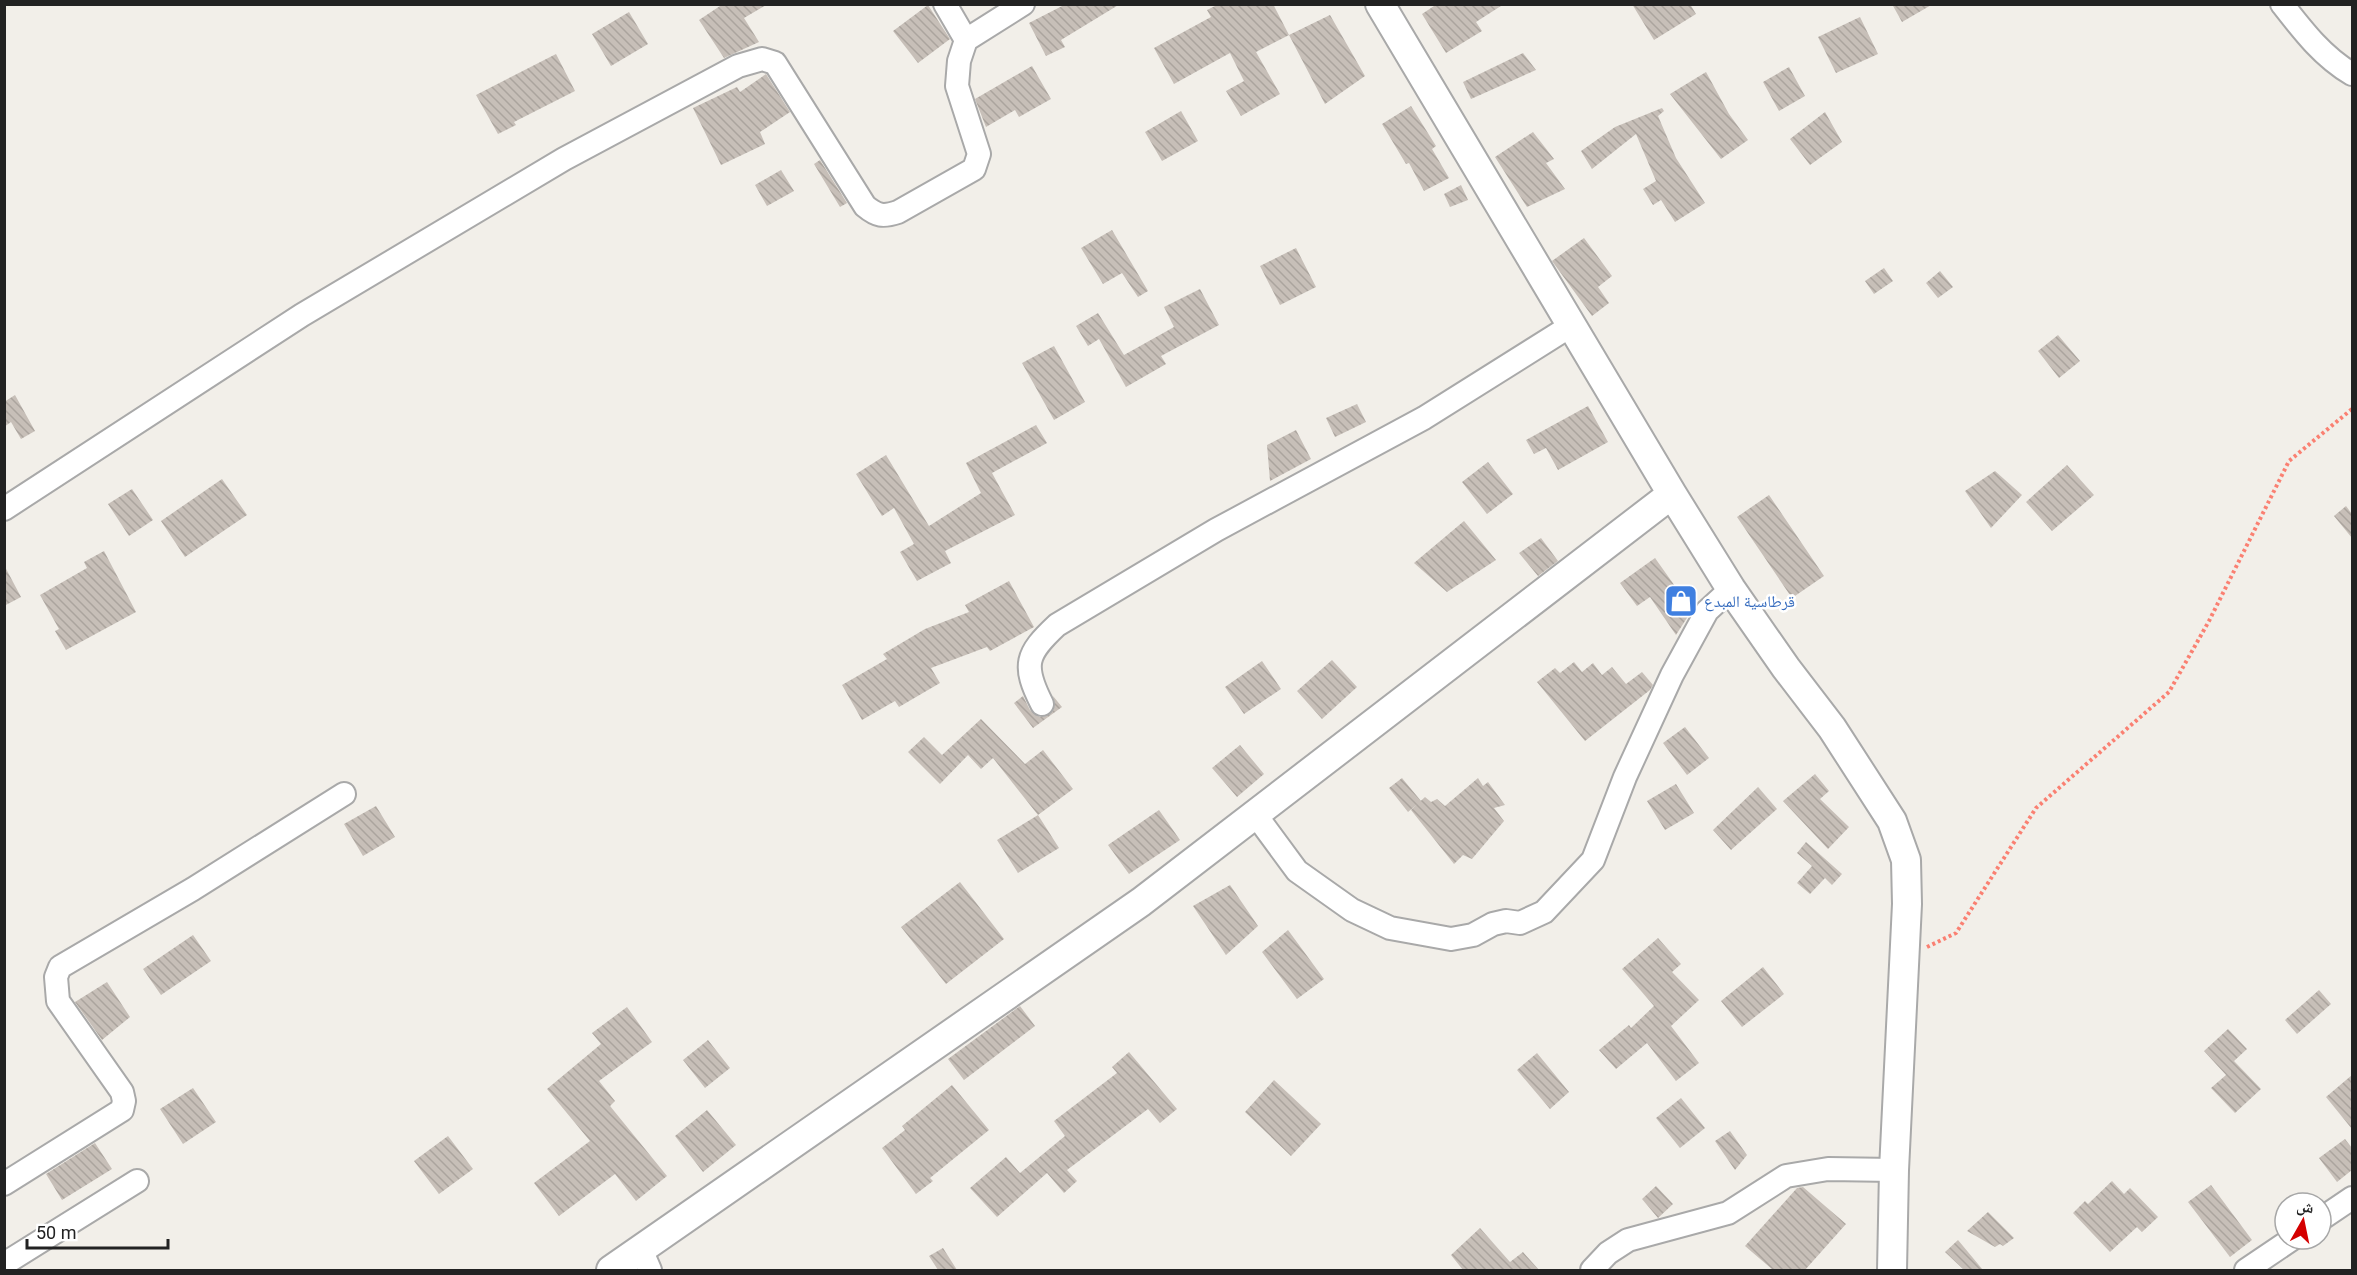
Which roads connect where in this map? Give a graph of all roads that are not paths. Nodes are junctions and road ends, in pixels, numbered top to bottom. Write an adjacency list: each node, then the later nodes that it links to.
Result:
1 (945, 4): 5 (street)
2 (1023, 4): 5 (street)
3 (1380, 4): 7 (street)
4 (2282, 4): 6 (street)
5 (966, 40): 9 (street)
6 (2352, 74)
7 (1572, 325): 8 (street); 11 (street)
8 (1672, 494): 10 (street); 13 (street)
9 (4, 509)
10 (1731, 589): 13 (street); 14 (street)
11 (1042, 704)
12 (345, 794): 16 (street)
13 (1255, 814): 20 (street)
14 (1894, 1170): 23 (street); 24 (street)
15 (137, 1180): 21 (street)
16 (4, 1184)
17 (2352, 1198): 18 (street)
18 (2333, 1211)
19 (2274, 1251): 25 (street)
20 (646, 1260): 22 (street)
21 (4, 1264)
22 (611, 1270)
23 (1592, 1270)
24 (1892, 1270)
25 (2246, 1270)

